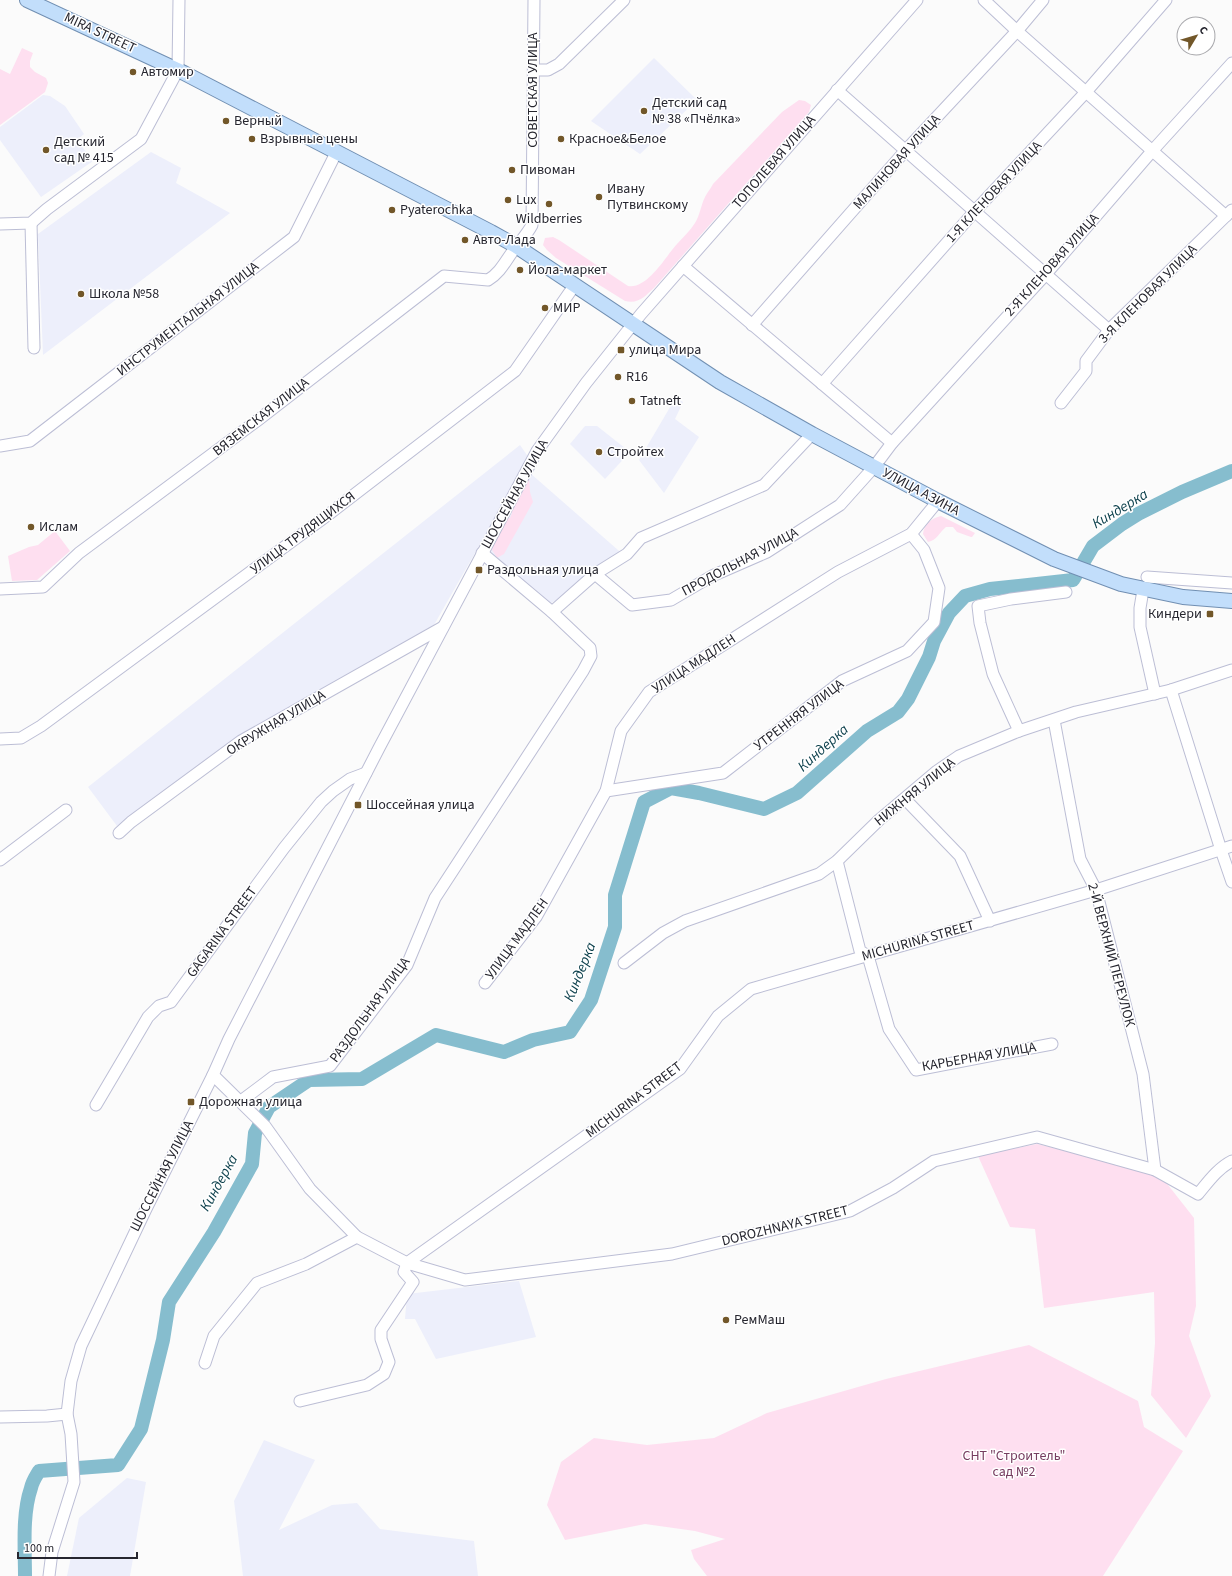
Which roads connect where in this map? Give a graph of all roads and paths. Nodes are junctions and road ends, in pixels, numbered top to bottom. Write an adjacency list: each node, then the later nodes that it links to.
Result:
1 (27, 0): 11 (main road, MIRA STREET)
2 (179, 0): 11 (street)
3 (534, 0): 12 (street, СОВЕТСКАЯ УЛИЦА)
4 (624, 0): 12 (street)
5 (917, 0): 13 (street, ТОПОЛЕВАЯ УЛИЦА)
6 (984, 0): 9 (street)
7 (1043, 0): 9 (street, МАЛИНОВАЯ УЛИЦА)
8 (1166, 0): 14 (street, 1-Я КЛЕНОВАЯ УЛИЦА)
9 (1017, 31): 14 (street); 15 (street, МАЛИНОВАЯ УЛИЦА)
10 (1232, 63): 16 (street, 2-Я КЛЕНОВАЯ УЛИЦА)
11 (178, 70): 17 (main road, MIRA STREET); 20 (street)
12 (534, 70): 22 (street, СОВЕТСКАЯ УЛИЦА)
13 (837, 90): 15 (street); 23 (street, ТОПОЛЕВАЯ УЛИЦА)
14 (1086, 92): 16 (street); 18 (street, 1-Я КЛЕНОВАЯ УЛИЦА)
15 (906, 150): 18 (street); 27 (street, МАЛИНОВАЯ УЛИЦА)
16 (1153, 150): 19 (street); 24 (street, 2-Я КЛЕНОВАЯ УЛИЦА)
17 (337, 151): 22 (main road, MIRA STREET); 34 (street, ИНСТРУМЕНТАЛЬНАЯ УЛИЦА)
18 (975, 211): 24 (street); 30 (street, 1-Я КЛЕНОВАЯ УЛИЦА)
19 (1229, 213): 28 (street, 3-Я КЛЕНОВАЯ УЛИЦА)
20 (31, 223): 21 (street); 29 (street)
21 (0, 224)
22 (516, 246): 25 (main road, MIRA STREET); 42 (street, ВЯЗЕМСКАЯ УЛИЦА)
23 (683, 266): 26 (street, ТОПОЛЕВАЯ УЛИЦА); 27 (street)
24 (1046, 274): 28 (street); 33 (street, 2-Я КЛЕНОВАЯ УЛИЦА)
25 (574, 286): 26 (main road, MIRA STREET); 52 (street, УЛИЦА ТРУДЯЩИХСЯ)
26 (632, 325): 32 (main road, УЛИЦА АЗИНА); 38 (street, ШОССЕЙНАЯ УЛИЦА)
27 (752, 325): 30 (street)
28 (1109, 330): 31 (street, 3-Я КЛЕНОВАЯ УЛИЦА)
29 (34, 348)
30 (822, 384): 33 (street)
31 (1060, 403)
32 (812, 434): 35 (main road, УЛИЦА АЗИНА); 39 (street)
33 (892, 444): 35 (street, 2-Я КЛЕНОВАЯ УЛИЦА)
34 (0, 446)
35 (874, 468): 36 (main road, УЛИЦА АЗИНА); 39 (street, ПРОДОЛЬНАЯ УЛИЦА)
36 (938, 501): 37 (street, УЛИЦА МАДЛЕН); 40 (main road, УЛИЦА АЗИНА)
37 (911, 534): 55 (street, УЛИЦА МАДЛЕН); 55 (street, УТРЕННЯЯ УЛИЦА)
38 (482, 553): 45 (street, РАЗДОЛЬНАЯ УЛИЦА); 46 (street, ШОССЕЙНАЯ УЛИЦА)
39 (595, 574): 45 (street)
40 (1145, 583): 41 (street); 44 (main road, УЛИЦА АЗИНА); 49 (street)
41 (1232, 583)
42 (0, 589)
43 (1066, 592): 51 (street)
44 (1232, 601)
45 (552, 612): 72 (street, РАЗДОЛЬНАЯ УЛИЦА)
46 (443, 626): 53 (street, ШОССЕЙНАЯ УЛИЦА); 59 (street, ОКРУЖНАЯ УЛИЦА)
47 (1232, 670): 48 (street, НИЖНЯЯ УЛИЦА)
48 (1171, 690): 49 (street, НИЖНЯЯ УЛИЦА); 61 (street)
49 (1155, 694): 50 (street, НИЖНЯЯ УЛИЦА)
50 (1054, 720): 51 (street, НИЖНЯЯ УЛИЦА); 65 (street, 2-Й ВЕРХНИЙ ПЕРЕУЛОК)
51 (1019, 731): 57 (street, НИЖНЯЯ УЛИЦА)
52 (0, 739)
53 (366, 774): 54 (street, GAGARINA STREET); 56 (street, ШОССЕЙНАЯ УЛИЦА)
54 (333, 791): 56 (street); 73 (street, GAGARINA STREET)
55 (606, 791): 69 (street, УЛИЦА МАДЛЕН)
56 (353, 798): 71 (street, ШОССЕЙНАЯ УЛИЦА)
57 (904, 799): 63 (street, НИЖНЯЯ УЛИЦА); 66 (street)
58 (66, 810): 62 (street)
59 (119, 833)
60 (1232, 846): 61 (street, MICHURINA STREET)
61 (1220, 850): 64 (street); 65 (street, MICHURINA STREET)
62 (0, 860)
63 (837, 861): 67 (street, КАРЬЕРНАЯ УЛИЦА); 68 (street, НИЖНЯЯ УЛИЦА)
64 (1232, 882)
65 (1096, 890): 66 (street, MICHURINA STREET); 75 (street, 2-Й ВЕРХНИЙ ПЕРЕУЛОК)
66 (990, 921): 67 (street, MICHURINA STREET)
67 (868, 956): 70 (street, КАРЬЕРНАЯ УЛИЦА); 77 (street, MICHURINA STREET)
68 (624, 963)
69 (485, 983)
70 (1052, 1044)
71 (213, 1075): 72 (street, DOROZHNAYA STREET); 80 (street, ШОССЕЙНАЯ УЛИЦА)
72 (241, 1101): 76 (street, DOROZHNAYA STREET)
73 (96, 1104)
74 (1232, 1161): 75 (street, DOROZHNAYA STREET)
75 (1155, 1170): 77 (street, DOROZHNAYA STREET)
76 (357, 1237): 77 (street, DOROZHNAYA STREET); 78 (street)
77 (406, 1263): 79 (street)
78 (205, 1363)
79 (300, 1401)
80 (67, 1414): 81 (street); 82 (street, ШОССЕЙНАЯ УЛИЦА)
81 (0, 1418)
82 (49, 1576)

